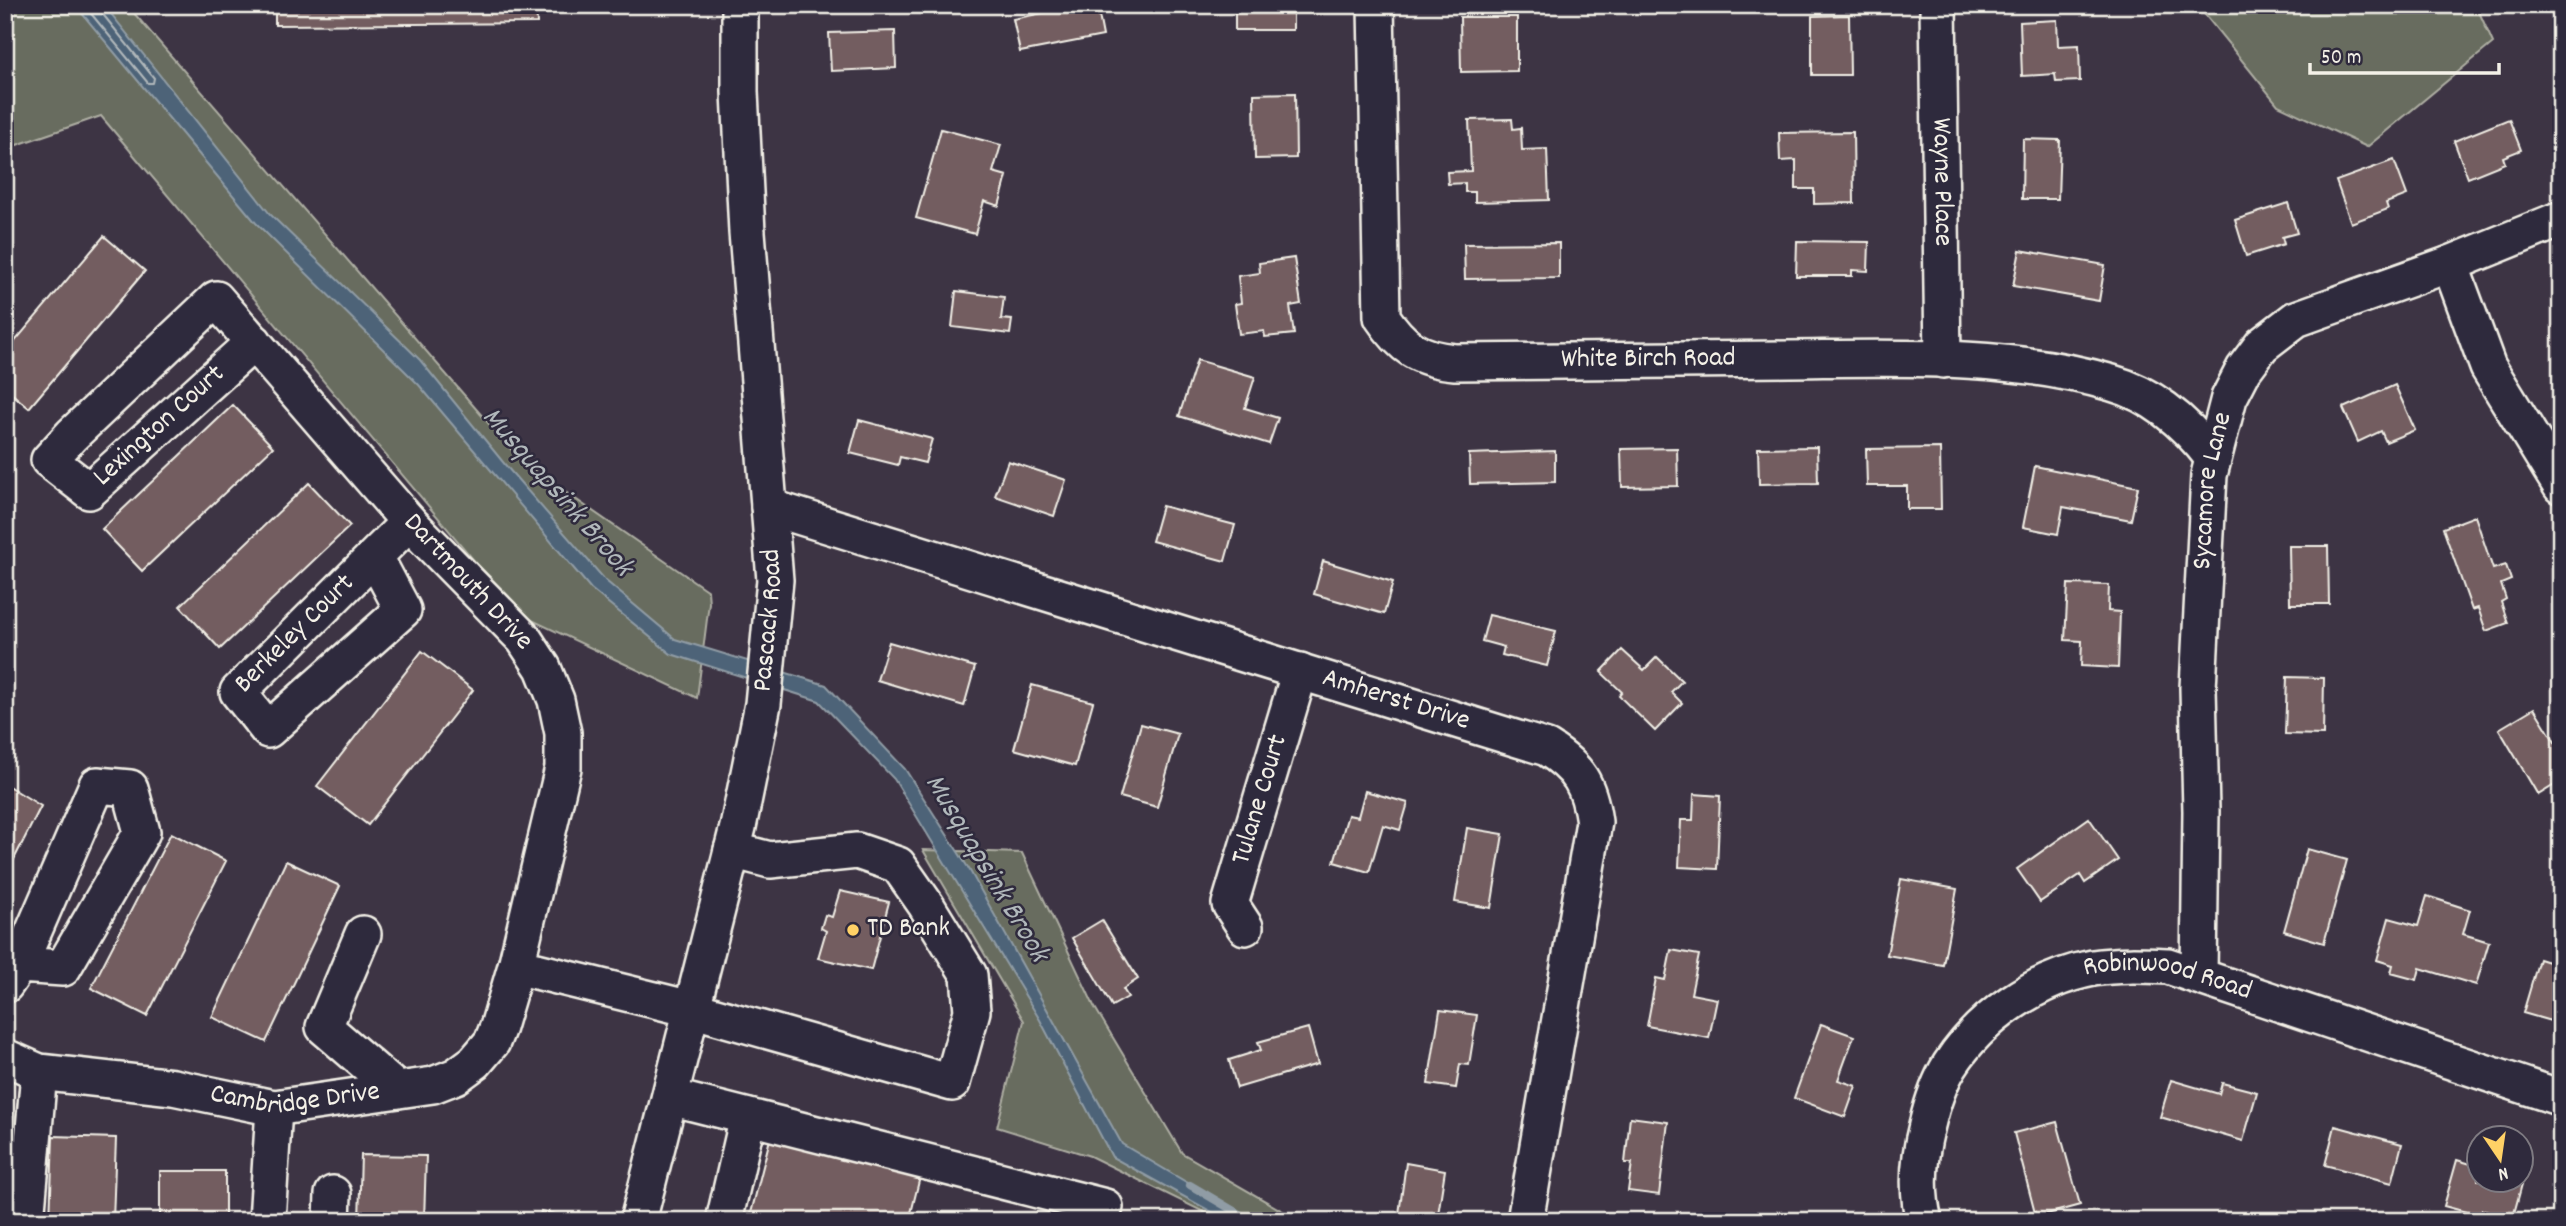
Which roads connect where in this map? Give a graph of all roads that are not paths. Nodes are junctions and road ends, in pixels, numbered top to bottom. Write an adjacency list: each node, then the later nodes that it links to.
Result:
1 (740, 5): 11 (street, Pascack Road)
2 (1376, 5): 8 (street, White Birch Road)
3 (1938, 5): 8 (street, Wayne Place)
4 (2561, 219): 5 (street, Sycamore Lane)
5 (2450, 264): 9 (street, Sycamore Lane); 10 (street)
6 (216, 299): 7 (street, Dartmouth Drive); 7 (street, Lexington Court)
7 (254, 342): 12 (street, Dartmouth Drive)
8 (1943, 360): 9 (street, White Birch Road)
9 (2213, 458): 20 (street, Sycamore Lane)
10 (2561, 486)
11 (769, 507): 14 (street, Amherst Drive); 15 (street, Pascack Road)
12 (409, 522): 13 (street, Berkeley Court); 18 (street, Dartmouth Drive)
13 (376, 559)
14 (1300, 671): 16 (street, Tulane Court); 34 (street, Amherst Drive)
15 (732, 850): 21 (street, Pascack Road); 21 (street)
16 (1245, 927)
17 (363, 934): 24 (street)
18 (516, 966): 21 (street); 24 (street, Cambridge Drive)
19 (12, 975): 19 (street)
20 (2199, 975): 26 (street, Robinwood Road); 35 (street, Robinwood Road)
21 (691, 1009): 25 (street, Pascack Road)
22 (5, 1057): 23 (street, Cambridge Drive)
23 (38, 1072): 27 (street, Cambridge Drive); 30 (street)
24 (397, 1090): 27 (street, Cambridge Drive)
25 (670, 1097): 28 (street); 32 (street, Pascack Road)
26 (2561, 1098)
27 (274, 1108): 31 (street)
28 (748, 1117): 29 (street); 33 (street)
29 (1105, 1207)
30 (26, 1221)
31 (267, 1221)
32 (638, 1221)
33 (724, 1221)
34 (1525, 1221)
35 (1924, 1221)

